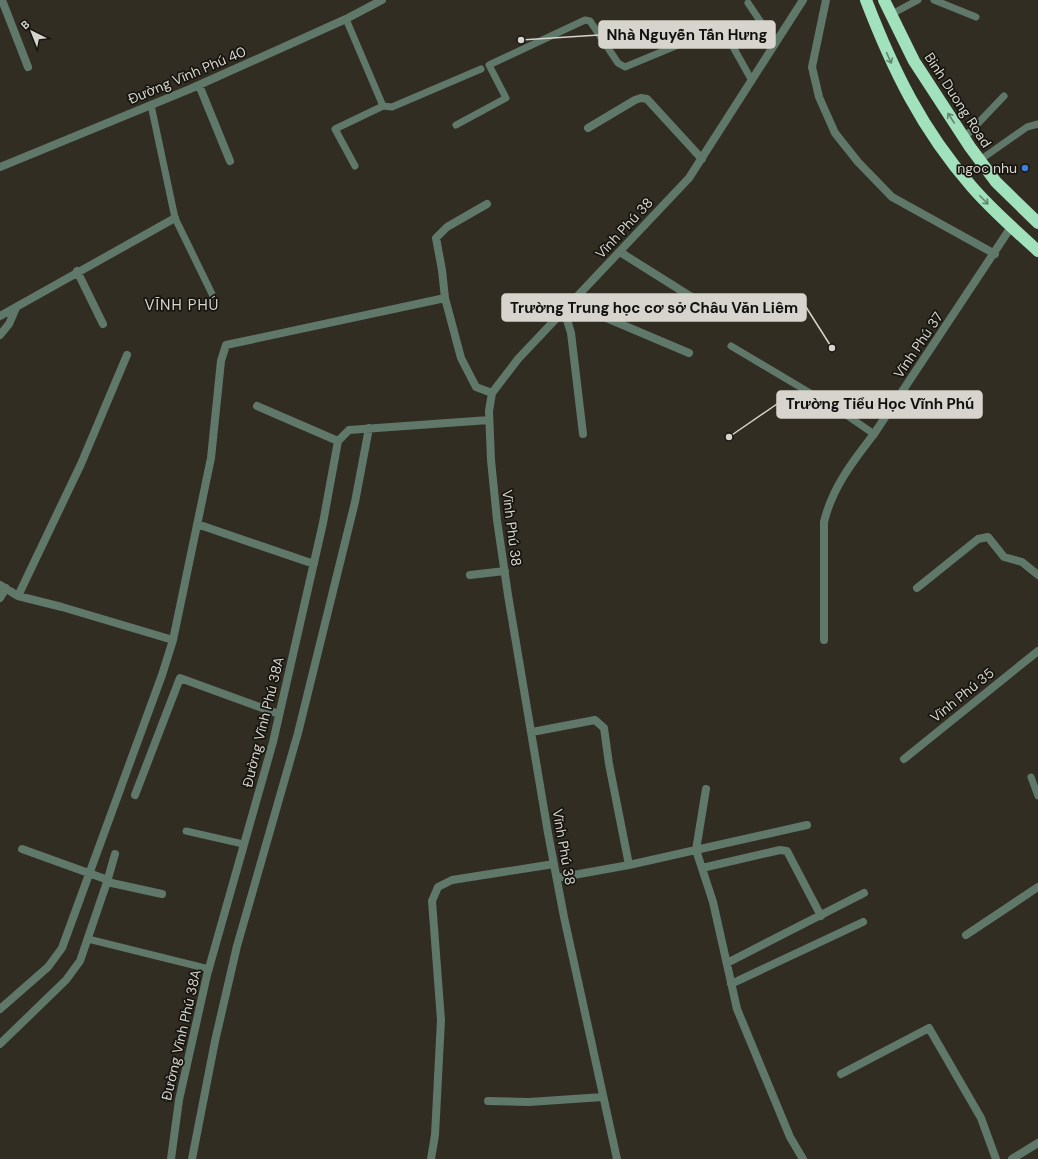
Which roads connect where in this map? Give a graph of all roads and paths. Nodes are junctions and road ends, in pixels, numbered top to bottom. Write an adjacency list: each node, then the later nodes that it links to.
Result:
1 (2, 0): 14 (street)
2 (382, 0): 12 (street, Đường Vĩnh Phú 40)
3 (803, 0): 13 (street, Vĩnh Phú 38)
4 (826, 0): 39 (street)
5 (866, 0): 31 (highway, one-way to 31)
6 (884, 0): 10 (highway, Binh Duong Road)
7 (918, 0): 10 (lane)
8 (934, 0): 11 (lane)
9 (748, 3): 13 (lane)
10 (890, 15): 24 (highway, Binh Duong Road, one-way to 10)
11 (976, 17)
12 (346, 19): 17 (street, Đường Vĩnh Phú 40); 20 (lane)
13 (775, 43): 16 (street, Vĩnh Phú 38)
14 (28, 67)
15 (481, 69): 20 (lane)
16 (751, 80): 22 (lane); 25 (street, Vĩnh Phú 38)
17 (199, 85): 19 (street, Đường Vĩnh Phú 40); 27 (street)
18 (1004, 96): 24 (lane)
19 (151, 105): 29 (street, Đường Vĩnh Phú 40); 34 (lane)
20 (383, 106): 28 (lane)
21 (1038, 124): 26 (lane)
22 (456, 126)
23 (588, 128): 25 (street)
24 (964, 138): 26 (highway, Binh Duong Road)
25 (702, 159): 38 (street, Vĩnh Phú 38)
26 (980, 160): 30 (highway, Binh Duong Road)
27 (230, 161)
28 (355, 166)
29 (0, 167)
30 (988, 172): 31 (highway); 33 (highway, Binh Duong Road)
31 (973, 189): 36 (highway, one-way to 36)
32 (487, 204): 42 (street)
33 (1023, 209): 35 (highway, Binh Duong Road); 36 (highway)
34 (174, 218): 40 (street); 41 (lane)
35 (1038, 223)
36 (1011, 227): 37 (highway); 39 (street, Vĩnh Phú 37)
37 (1038, 251)
38 (620, 252): 43 (street, Vĩnh Phú 38); 44 (street)
39 (995, 254): 58 (street, Vĩnh Phú 37)
40 (77, 271): 45 (street); 48 (street)
41 (213, 296)
42 (445, 298): 53 (street); 60 (street)
43 (571, 303): 46 (street, Vĩnh Phú 38); 51 (street)
44 (701, 303)
45 (16, 308): 47 (street); 49 (street)
46 (564, 310): 53 (street, Vĩnh Phú 38); 57 (street)
47 (0, 316)
48 (103, 324)
49 (0, 334)
50 (731, 346): 58 (lane)
51 (689, 353)
52 (127, 355): 67 (street)
53 (492, 393): 55 (street, Vĩnh Phú 38)
54 (257, 406): 59 (street)
55 (489, 420): 56 (street); 62 (street, Vĩnh Phú 38)
56 (369, 428): 59 (street); 108 (street)
57 (583, 434)
58 (874, 434): 70 (street, Vĩnh Phú 37)
59 (338, 441): 61 (street, Đường Vĩnh Phú 38A)
60 (197, 524): 61 (street); 69 (street)
61 (314, 564): 72 (street, Đường Vĩnh Phú 38A)
62 (505, 571): 63 (street); 73 (street, Vĩnh Phú 38)
63 (470, 575)
64 (1038, 575): 66 (street)
65 (3, 586): 67 (street); 68 (street)
66 (917, 588)
67 (18, 596): 69 (street)
68 (0, 598)
69 (173, 640): 88 (street)
70 (824, 640)
71 (1038, 651): 74 (street, Vĩnh Phú 35)
72 (279, 714): 77 (street); 81 (street, Đường Vĩnh Phú 38A)
73 (532, 732): 85 (street, Vĩnh Phú 38); 86 (street)
74 (904, 759)
75 (1030, 777): 78 (lane)
76 (706, 789): 83 (street)
77 (135, 795)
78 (1038, 796)
79 (807, 825): 83 (street)
80 (186, 831): 81 (lane)
81 (243, 844): 99 (street, Đường Vĩnh Phú 38A)
82 (22, 849): 88 (street)
83 (696, 850): 86 (street); 87 (street)
84 (115, 854): 90 (street)
85 (554, 864): 89 (street, Vĩnh Phú 38); 109 (street)
86 (630, 865): 89 (street)
87 (702, 868): 94 (street); 98 (street)
88 (90, 875): 90 (street); 101 (street)
89 (557, 878): 104 (street, Vĩnh Phú 38)
90 (106, 880): 93 (street); 97 (street)
91 (1038, 887): 96 (street)
92 (864, 893): 94 (street)
93 (162, 894)
94 (821, 916): 98 (street)
95 (863, 922): 100 (street)
96 (966, 935)
97 (88, 939): 99 (lane); 102 (street)
98 (727, 963): 100 (street)
99 (209, 969): 107 (street, Đường Vĩnh Phú 38A)
100 (732, 984): 111 (street)
101 (0, 1009)
102 (0, 1044)
103 (840, 1074): 112 (street)
104 (603, 1097): 105 (street); 110 (street, Vĩnh Phú 38)
105 (488, 1101)
106 (1038, 1143): 113 (street)
107 (171, 1159)
108 (192, 1159)
109 (431, 1159)
110 (617, 1159)
111 (804, 1159)
112 (996, 1159)
113 (1012, 1159)

